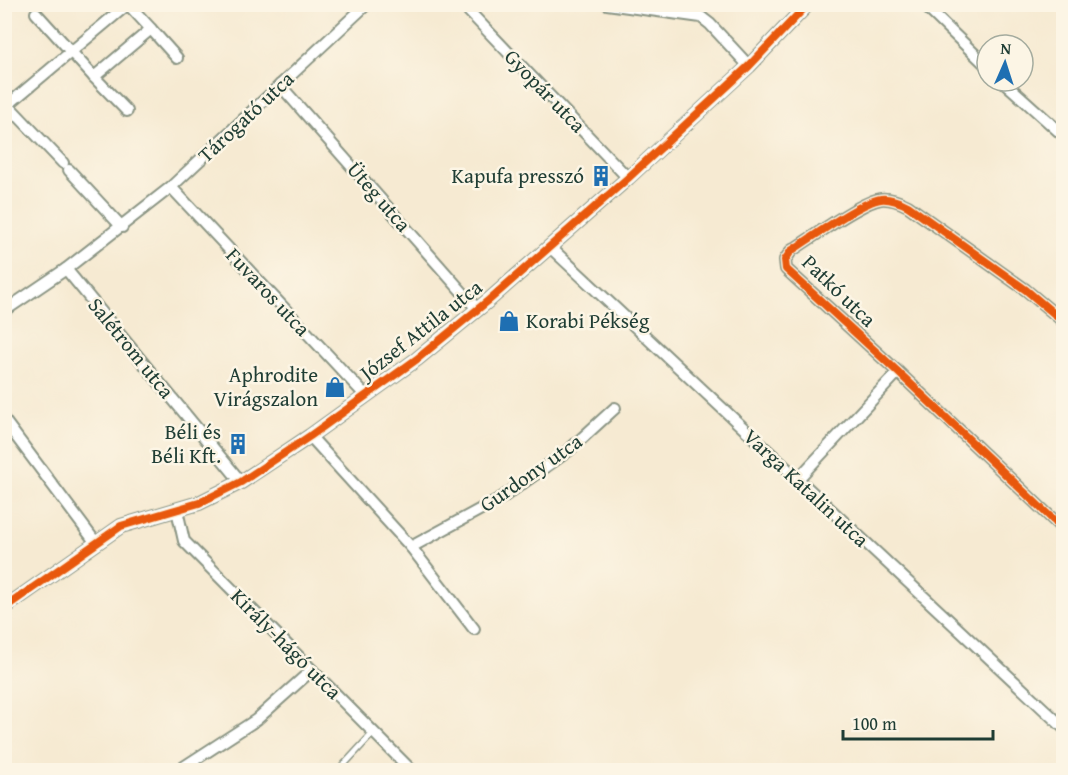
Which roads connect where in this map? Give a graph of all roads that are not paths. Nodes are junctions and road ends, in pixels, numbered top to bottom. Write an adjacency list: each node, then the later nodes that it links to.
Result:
1 (128, 4): 9 (street); 10 (street)
2 (367, 4): 15 (street, Tárogató utca)
3 (462, 4): 20 (street, Gyopár utca)
4 (607, 4): 7 (street)
5 (808, 4): 13 (street, József Attila utca)
6 (923, 4): 11 (street)
7 (679, 9): 13 (street)
8 (36, 13): 10 (street)
9 (151, 29): 12 (street); 14 (street)
10 (71, 51): 14 (street); 17 (street)
11 (975, 54)
12 (177, 58)
13 (749, 66): 20 (street, József Attila utca)
14 (94, 77): 18 (street)
15 (280, 85): 21 (street, Tárogató utca); 25 (street, Üteg utca)
16 (1016, 93): 19 (street)
17 (6, 105): 22 (street)
18 (127, 111)
19 (1064, 136)
20 (628, 178): 23 (street, József Attila utca)
21 (171, 187): 22 (street, Tárogató utca); 29 (street, Fuvaros utca)
22 (122, 227): 24 (street, Tárogató utca)
23 (550, 247): 25 (street, József Attila utca); 33 (street, Varga Katalin utca)
24 (66, 269): 26 (street, Tárogató utca); 34 (street, Salétrom utca)
25 (477, 310): 29 (street, József Attila utca)
26 (4, 311)
27 (1064, 322): 28 (street, Patkó utca)
28 (898, 372): 33 (street); 36 (street, Patkó utca)
29 (366, 396): 32 (street, József Attila utca)
30 (615, 408): 38 (street, Gurdony utca)
31 (4, 420): 37 (street)
32 (310, 436): 34 (street, József Attila utca); 38 (street)
33 (797, 480): 42 (street, Varga Katalin utca)
34 (241, 482): 35 (street, József Attila utca)
35 (177, 510): 37 (street, József Attila utca); 41 (street, Király-hágó utca)
36 (1064, 530)
37 (96, 543): 39 (street, József Attila utca)
38 (411, 547): 40 (street)
39 (4, 608)
40 (474, 629)
41 (312, 670): 43 (street, Király-hágó utca); 44 (street)
42 (1064, 728)
43 (374, 732): 45 (lane); 46 (street, Király-hágó utca)
44 (186, 769)
45 (339, 771)
46 (411, 771)

